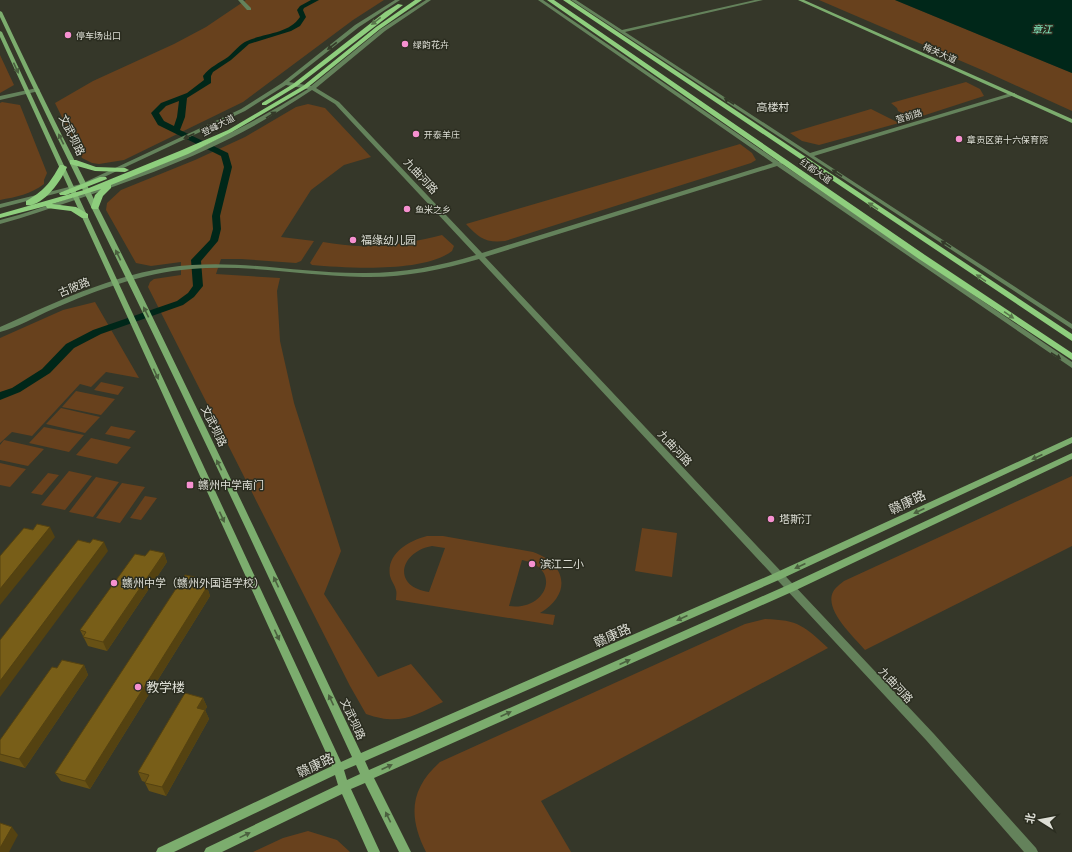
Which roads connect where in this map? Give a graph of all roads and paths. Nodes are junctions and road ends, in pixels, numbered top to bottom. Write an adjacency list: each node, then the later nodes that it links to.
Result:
1 (240, 0): 13 (street)
2 (398, 0): 17 (street, one-way to 17)
3 (408, 0): 18 (main road, 登峰大道, one-way to 18)
4 (419, 0): 19 (main road, 登峰大道)
5 (429, 0): 19 (street)
6 (540, 0): 29 (street)
7 (550, 0): 52 (main road, 红都大道, one-way to 52)
8 (566, 0): 51 (main road, 红都大道, one-way to 8)
9 (573, 0): 15 (street)
10 (761, 0): 15 (street)
11 (800, 0): 22 (main road, 梅关大道)
12 (809, 0): 24 (main road, 梅关大道)
13 (249, 9)
14 (0, 12): 20 (main road, 文武坝路)
15 (623, 31): 27 (street, one-way to 15)
16 (0, 32): 21 (main road, 文武坝路, one-way to 21)
17 (286, 83): 18 (street, 九曲河路); 31 (street, one-way to 31)
18 (295, 84): 19 (street, 九曲河路); 32 (main road, 登峰大道)
19 (309, 88): 26 (main road, 登峰大道); 26 (street, one-way to 19); 46 (street, 九曲河路)
20 (37, 90): 21 (street); 28 (main road, 文武坝路, one-way to 20)
21 (27, 93): 23 (street); 30 (main road, 文武坝路)
22 (1013, 94): 25 (main road, 梅关大道); 27 (street, 营前路)
23 (0, 98)
24 (1072, 116)
25 (1072, 121)
26 (187, 154): 33 (main road, 登峰大道); 34 (street)
27 (810, 155): 49 (street, one-way to 27)
28 (73, 162): 31 (main road); 35 (main road, 文武坝路)
29 (780, 164): 46 (street, 古陂路); 54 (street, one-way to 54)
30 (63, 167): 36 (main road, 文武坝路); 37 (main road)
31 (112, 170): 32 (main road); 35 (street)
32 (125, 170): 35 (main road, 登峰大道)
33 (122, 178): 34 (main road); 35 (main road, 登峰大道)
34 (106, 188): 35 (street); 41 (main road)
35 (85, 189): 36 (main road, 登峰大道); 41 (main road, 文武坝路)
36 (74, 193): 37 (street); 39 (main road, 登峰大道); 40 (street); 44 (main road, 文武坝路)
37 (43, 195): 38 (street); 39 (main road)
38 (0, 206)
39 (29, 206): 40 (main road); 42 (main road, 登峰大道); 43 (main road, 登峰大道)
40 (51, 206): 44 (main road); 45 (street)
41 (95, 207): 47 (main road, 文武坝路, one-way to 41)
42 (0, 211)
43 (0, 216)
44 (85, 216): 48 (main road, 文武坝路)
45 (0, 222)
46 (482, 256): 47 (street, 古陂路); 57 (street, 九曲河路)
47 (129, 277): 48 (street, 古陂路); 59 (main road, 文武坝路, one-way to 47)
48 (114, 282): 50 (street, 古陂路); 60 (main road, 文武坝路, one-way to 60)
49 (1072, 327)
50 (0, 330)
51 (1072, 338)
52 (1065, 352): 53 (main road)
53 (1072, 357)
54 (1072, 366)
55 (1072, 440): 57 (main road, 赣康路, one-way to 57)
56 (1072, 456): 58 (main road)
57 (778, 576): 58 (street, 九曲河路); 59 (main road, 赣康路, one-way to 59)
58 (791, 588): 61 (main road, one-way to 58); 67 (street, 九曲河路)
59 (359, 760): 60 (main road, 赣康路); 61 (main road, 文武坝路)
60 (338, 768): 62 (main road, 文武坝路); 63 (main road, 赣康路)
61 (367, 776): 62 (main road); 66 (main road, 文武坝路, one-way to 61)
62 (344, 787): 64 (main road, one-way to 62); 65 (main road, 文武坝路)
63 (162, 852)
64 (210, 852)
65 (374, 852)
66 (405, 852)
67 (1032, 852)

